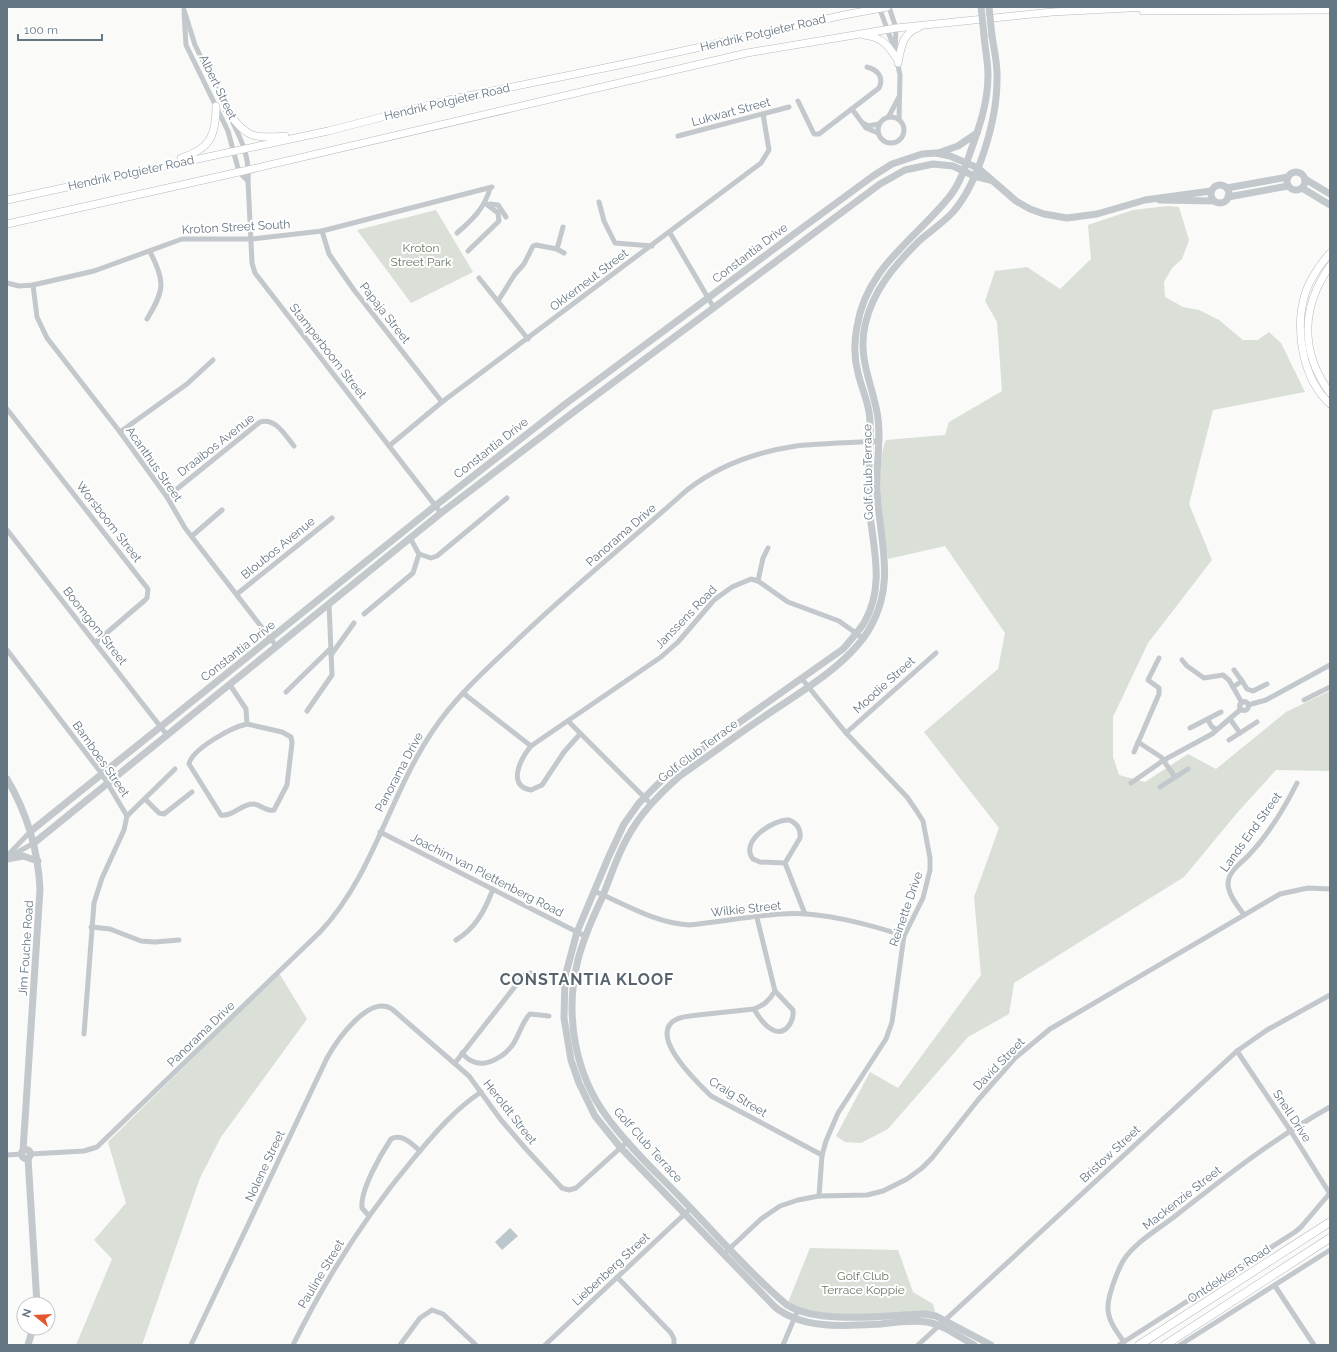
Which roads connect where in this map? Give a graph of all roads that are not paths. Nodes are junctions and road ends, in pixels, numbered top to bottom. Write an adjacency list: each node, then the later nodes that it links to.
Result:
1 (855, 7): 9 (main road)
2 (884, 7): 9 (main road, Hendrik Potgieter Road); 11 (street); 12 (street)
3 (981, 7): 29 (street, Golf Club Terrace, bridge)
4 (989, 7): 35 (street, Golf Club Terrace, bridge)
5 (1148, 7): 7 (main road)
6 (184, 9): 18 (street, Albert Street); 21 (street, Albert Street)
7 (1117, 9): 8 (main road); 10 (main road)
8 (1330, 10)
9 (844, 14): 27 (main road, Hendrik Potgieter Road)
10 (928, 25): 11 (main road, Hendrik Potgieter Road); 14 (main road)
11 (896, 28): 12 (main road, Hendrik Potgieter Road); 14 (street)
12 (886, 30): 13 (main road, Hendrik Potgieter Road); 14 (street)
13 (852, 34): 14 (main road); 37 (main road, Hendrik Potgieter Road)
14 (897, 58): 16 (street)
15 (867, 67): 20 (street)
16 (900, 96): 23 (street); 24 (street)
17 (798, 102): 20 (street)
18 (216, 106): 32 (street, Albert Street); 36 (main road)
19 (789, 107): 22 (street, Lukwart Street)
20 (852, 109): 25 (street)
21 (227, 110): 27 (main road); 31 (street, Albert Street)
22 (763, 114): 30 (street, Lukwart Street); 65 (street, Okkerneut Street)
23 (889, 116): 24 (street); 26 (street)
24 (899, 119): 28 (street)
25 (864, 123): 26 (street); 28 (street)
26 (879, 124): 28 (street)
27 (328, 131): 31 (main road, Hendrik Potgieter Road)
28 (878, 133)
29 (977, 133): 33 (street); 34 (street, Golf Club Terrace)
30 (678, 136)
31 (245, 148): 32 (main road, Hendrik Potgieter Road); 37 (street, Albert Street)
32 (234, 151): 36 (main road, Hendrik Potgieter Road); 39 (street, Albert Street)
33 (936, 153): 34 (street, Constantia Drive); 77 (street, Constantia Drive)
34 (967, 163): 35 (street, Constantia Drive); 38 (street, Golf Club Terrace)
35 (978, 168): 40 (street, Golf Club Terrace); 43 (street, Constantia Drive)
36 (149, 169): 52 (main road, Hendrik Potgieter Road)
37 (249, 169): 39 (main road, Hendrik Potgieter Road); 44 (street, Stamperboom Street)
38 (964, 170): 40 (street, Constantia Drive); 57 (street, Golf Club Terrace); 79 (street, Constantia Drive)
39 (239, 172): 44 (street); 59 (main road, Hendrik Potgieter Road)
40 (974, 176): 43 (street, Constantia Drive); 62 (street, Golf Club Terrace)
41 (1288, 176): 42 (street); 45 (street); 46 (street)
42 (1305, 179): 47 (street); 49 (street)
43 (990, 180): 51 (street, Constantia Drive)
44 (248, 181): 66 (street, Stamperboom Street)
45 (1288, 186): 47 (street); 50 (street)
46 (1227, 188): 48 (street); 50 (street)
47 (1302, 188): 56 (street)
48 (1211, 192): 51 (street, Constantia Drive); 53 (street)
49 (1330, 194)
50 (1228, 197): 53 (street)
51 (1156, 199): 53 (street, Constantia Drive)
52 (7, 200)
53 (1214, 201)
54 (599, 202): 67 (street)
55 (487, 203): 58 (street); 63 (street, Kroton Street South); 64 (street); 69 (street)
56 (1330, 205)
57 (934, 213): 60 (street, Golf Club Terrace); 62 (street)
58 (506, 217)
59 (7, 224)
60 (924, 224): 62 (street); 89 (street, Golf Club Terrace)
61 (563, 227): 68 (street)
62 (936, 227): 88 (street, Golf Club Terrace)
63 (322, 231): 66 (street, Kroton Street South); 84 (street, Papaja Street)
64 (457, 233)
65 (670, 233): 67 (street, Okkerneut Street); 77 (street)
66 (252, 239): 70 (street, Kroton Street South); 91 (street, Stamperboom Street)
67 (652, 246): 81 (street, Okkerneut Street)
68 (557, 249): 71 (street); 78 (street)
69 (468, 251)
70 (150, 252): 76 (street, Kroton Street South); 80 (street)
71 (564, 253)
72 (1330, 253): 85 (main road)
73 (1330, 266): 83 (main road)
74 (479, 278): 78 (street)
75 (7, 283): 76 (street, Kroton Street South)
76 (33, 285): 87 (street, Acanthus Street)
77 (707, 298): 79 (street); 94 (street, Constantia Drive)
78 (498, 301): 81 (street)
79 (714, 308): 96 (street, Constantia Drive)
80 (147, 319)
81 (528, 338): 84 (street, Okkerneut Street)
82 (213, 360): 87 (street)
83 (1330, 393)
84 (442, 402): 91 (street, Okkerneut Street)
85 (1330, 404)
86 (7, 408): 111 (street, Worsboom Street)
87 (120, 432): 92 (street, Acanthus Street)
88 (878, 441): 89 (street, Panorama Drive); 110 (street, Golf Club Terrace)
89 (870, 442): 108 (street, Golf Club Terrace); 129 (street, Panorama Drive)
90 (294, 446): 92 (street, Draaibos Avenue)
91 (389, 446): 94 (street, Stamperboom Street)
92 (167, 497): 99 (street, Acanthus Street)
93 (507, 498): 102 (street)
94 (435, 506): 96 (street, Stamperboom Street); 109 (street, Constantia Drive)
95 (222, 510): 99 (street)
96 (441, 513): 100 (street, Constantia Drive)
97 (332, 518): 104 (street, Bloubos Avenue)
98 (7, 530): 111 (street, Boomgom Street)
99 (192, 536): 104 (street, Acanthus Street)
100 (410, 538): 102 (street); 105 (street, Constantia Drive)
101 (768, 548): 103 (street)
102 (418, 554): 106 (street)
103 (758, 581): 108 (street); 138 (street, Janssens Road)
104 (237, 594): 109 (street, Acanthus Street)
105 (329, 604): 112 (street, Constantia Drive); 113 (street)
106 (364, 614)
107 (354, 623): 116 (street)
108 (857, 633): 110 (street); 121 (street, Golf Club Terrace)
109 (271, 639): 112 (street, Acanthus Street); 141 (street, Constantia Drive)
110 (864, 639): 125 (street, Golf Club Terrace)
111 (96, 642): 141 (street, Boomgom Street)
112 (277, 647): 124 (street, Constantia Drive)
113 (331, 648): 116 (street); 128 (street)
114 (7, 650): 155 (street, Bamboes Street)
115 (936, 653): 144 (street, Moodie Street)
116 (331, 655): 134 (street)
117 (1159, 658): 149 (street)
118 (1182, 660): 126 (street)
119 (1330, 665): 132 (street)
120 (1234, 670): 122 (street)
121 (802, 679): 125 (street, Reinette Drive); 163 (street, Golf Club Terrace)
122 (1242, 681): 123 (street); 126 (street)
123 (1267, 684)
124 (230, 685): 140 (street); 147 (street, Constantia Drive)
125 (808, 686): 144 (street, Reinette Drive); 165 (street, Golf Club Terrace)
126 (1233, 687): 131 (street)
127 (1330, 687): 130 (street)
128 (286, 692)
129 (463, 693): 150 (street); 168 (street, Panorama Drive)
130 (1304, 700)
131 (1242, 703): 132 (street); 133 (street)
132 (1248, 705): 133 (street)
133 (1241, 710): 136 (street)
134 (307, 711)
135 (1221, 712): 137 (street)
136 (1230, 719): 143 (street); 145 (street)
137 (1208, 720): 142 (street); 143 (street)
138 (568, 721): 146 (street); 150 (street, Janssens Road)
139 (1257, 722): 145 (street)
140 (247, 724): 140 (street)
141 (160, 726): 147 (street, Boomgom Street); 155 (street, Constantia Drive)
142 (1190, 728)
143 (1216, 729): 152 (street)
144 (846, 733): 183 (street, Reinette Drive)
145 (1240, 733): 148 (street)
146 (580, 734): 150 (street); 163 (street)
147 (167, 735): 159 (street, Constantia Drive)
148 (1229, 740)
149 (1138, 742): 151 (street); 152 (street)
150 (531, 746)
151 (1134, 752)
152 (1164, 760): 156 (street); 160 (street)
153 (175, 769): 164 (street)
154 (1188, 769): 156 (street)
155 (102, 774): 159 (street, Bamboes Street); 167 (street, Constantia Drive)
156 (1174, 777): 161 (street)
157 (7, 778): 167 (street, Jim Fouche Road)
158 (1297, 782): 178 (street, Lands End Street)
159 (108, 783): 166 (street, Bamboes Street); 169 (street, Constantia Drive)
160 (1131, 784)
161 (1160, 787)
162 (192, 792): 164 (street)
163 (645, 796): 165 (street); 175 (street, Golf Club Terrace)
164 (145, 799): 166 (street)
165 (652, 804): 176 (street, Golf Club Terrace)
166 (127, 816): 180 (street, Bamboes Street)
167 (31, 831): 169 (street, Jim Fouche Road); 170 (street)
168 (380, 832): 173 (street, Joachim van Plettenberg Road); 202 (street, Panorama Drive)
169 (34, 843): 170 (street); 171 (street, Jim Fouche Road)
170 (7, 857): 171 (street)
171 (38, 860): 202 (street, Jim Fouche Road)
172 (785, 863): 172 (street); 177 (street)
173 (493, 889): 181 (street, Joachim van Plettenberg Road); 185 (street)
174 (1330, 889): 178 (street, David Street)
175 (594, 891): 176 (street, Wilkie Street); 181 (street, Golf Club Terrace)
176 (603, 895): 179 (street, Wilkie Street); 182 (street, Golf Club Terrace)
177 (805, 914): 179 (street, Wilkie Street); 183 (street, Wilkie Street)
178 (1244, 915): 206 (street, David Street)
179 (757, 918): 187 (street)
180 (91, 927): 184 (street); 192 (street, Bamboes Street)
181 (577, 932): 182 (street, Joachim van Plettenberg Road); 200 (street, Golf Club Terrace)
182 (585, 936): 199 (street, Golf Club Terrace)
183 (904, 936): 203 (street, Reinette Drive)
184 (179, 940)
185 (456, 940)
186 (546, 977): 194 (street)
187 (775, 991): 190 (street, Craig Street); 190 (street)
188 (1330, 995): 193 (street, Bristow Street)
189 (373, 1008): 195 (street, Heroldt Street); 221 (street, Nolene Street)
190 (754, 1009): 203 (street, Craig Street)
191 (549, 1016): 194 (street)
192 (84, 1034)
193 (1237, 1050): 198 (street, Snell Drive); 219 (street, Bristow Street)
194 (462, 1053): 195 (street)
195 (454, 1063): 196 (street, Heroldt Street)
196 (481, 1092): 200 (street, Heroldt Street); 201 (street, Pauline Street)
197 (1330, 1107): 198 (street, Mackenzie Street)
198 (1290, 1130): 205 (street, Snell Drive); 220 (street, Mackenzie Street)
199 (628, 1141): 200 (street, Heroldt Street); 207 (street, Golf Club Terrace)
200 (620, 1148): 208 (street, Golf Club Terrace)
201 (420, 1151): 209 (street, Pauline Street); 209 (street)
202 (26, 1154): 204 (street, Panorama Drive); 217 (street, Jim Fouche Road)
203 (822, 1154): 206 (street, Reinette Drive)
204 (7, 1155)
205 (1330, 1193): 220 (street, Ontdekkers Road)
206 (819, 1196): 212 (street, David Street)
207 (691, 1208): 208 (street, Liebenberg Street); 212 (street, Golf Club Terrace)
208 (684, 1214): 214 (street, Golf Club Terrace); 215 (street, Liebenberg Street)
209 (369, 1216): 222 (street, Pauline Street)
210 (1330, 1222): 232 (main road, Ontdekkers Road)
211 (1330, 1238): 233 (main road, Ontdekkers Road)
212 (730, 1249): 214 (street, David Street); 218 (street, Golf Club Terrace)
213 (1330, 1250): 216 (street)
214 (724, 1255): 218 (street, Golf Club Terrace)
215 (617, 1277): 225 (street, Liebenberg Street); 226 (street)
216 (1275, 1286): 234 (street); 235 (street)
217 (36, 1296)
218 (796, 1315): 219 (street, Golf Club Terrace); 227 (street)
219 (941, 1323): 228 (street, Bristow Street); 229 (street, Golf Club Terrace); 230 (street, Golf Club Terrace)
220 (1124, 1342): 231 (street, Ontdekkers Road)
221 (191, 1345)
222 (293, 1345)
223 (400, 1345): 224 (street)
224 (476, 1345)
225 (545, 1345)
226 (674, 1345)
227 (783, 1345)
228 (918, 1345)
229 (974, 1345)
230 (991, 1345)
231 (1119, 1345)
232 (1139, 1345)
233 (1165, 1345)
234 (1180, 1345)
235 (1314, 1345)

